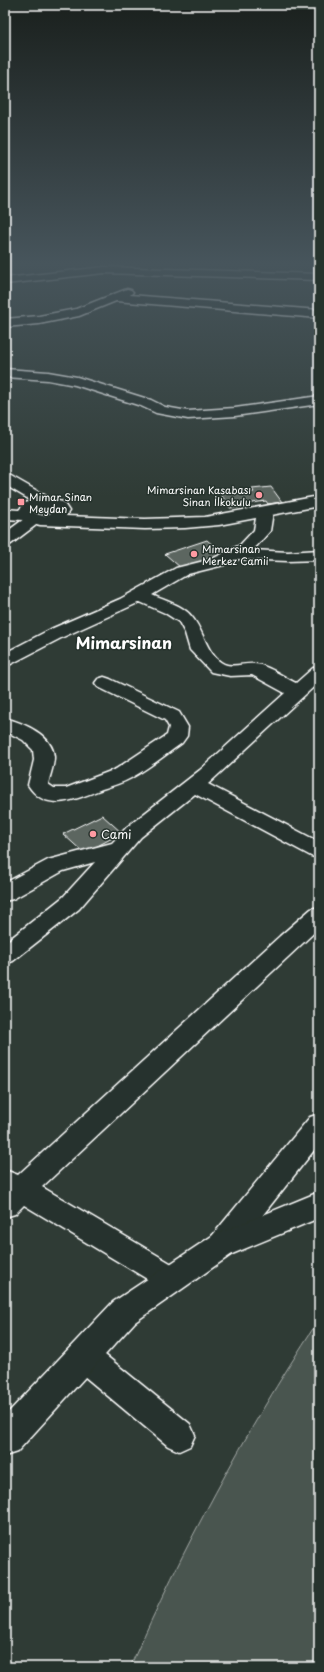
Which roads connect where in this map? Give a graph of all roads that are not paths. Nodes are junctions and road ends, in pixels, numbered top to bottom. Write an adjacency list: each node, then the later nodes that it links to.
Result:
1 (5, 373): 2 (street)
2 (317, 401)
3 (8, 481): 5 (street); 8 (street)
4 (319, 502): 6 (street)
5 (52, 504): 8 (street); 8 (street); 9 (street)
6 (265, 512): 9 (street); 11 (street)
7 (5, 514): 8 (street)
8 (34, 516): 9 (street); 10 (street)
9 (206, 522)
10 (5, 541)
11 (235, 554): 12 (street); 13 (street)
12 (319, 555)
13 (139, 596): 14 (street); 17 (street)
14 (5, 660)
15 (319, 672): 17 (street)
16 (104, 683): 18 (street)
17 (298, 692): 19 (street)
18 (5, 724)
19 (194, 785): 20 (street); 21 (street)
20 (120, 848): 22 (street); 24 (street)
21 (319, 851)
22 (5, 893)
23 (319, 915): 26 (street)
24 (5, 955)
25 (319, 1125): 28 (street)
26 (10, 1192): 29 (street)
27 (319, 1205): 28 (street)
28 (222, 1245): 29 (street)
29 (172, 1279): 30 (street)
30 (83, 1356): 31 (street); 32 (street)
31 (179, 1435)
32 (5, 1440)

